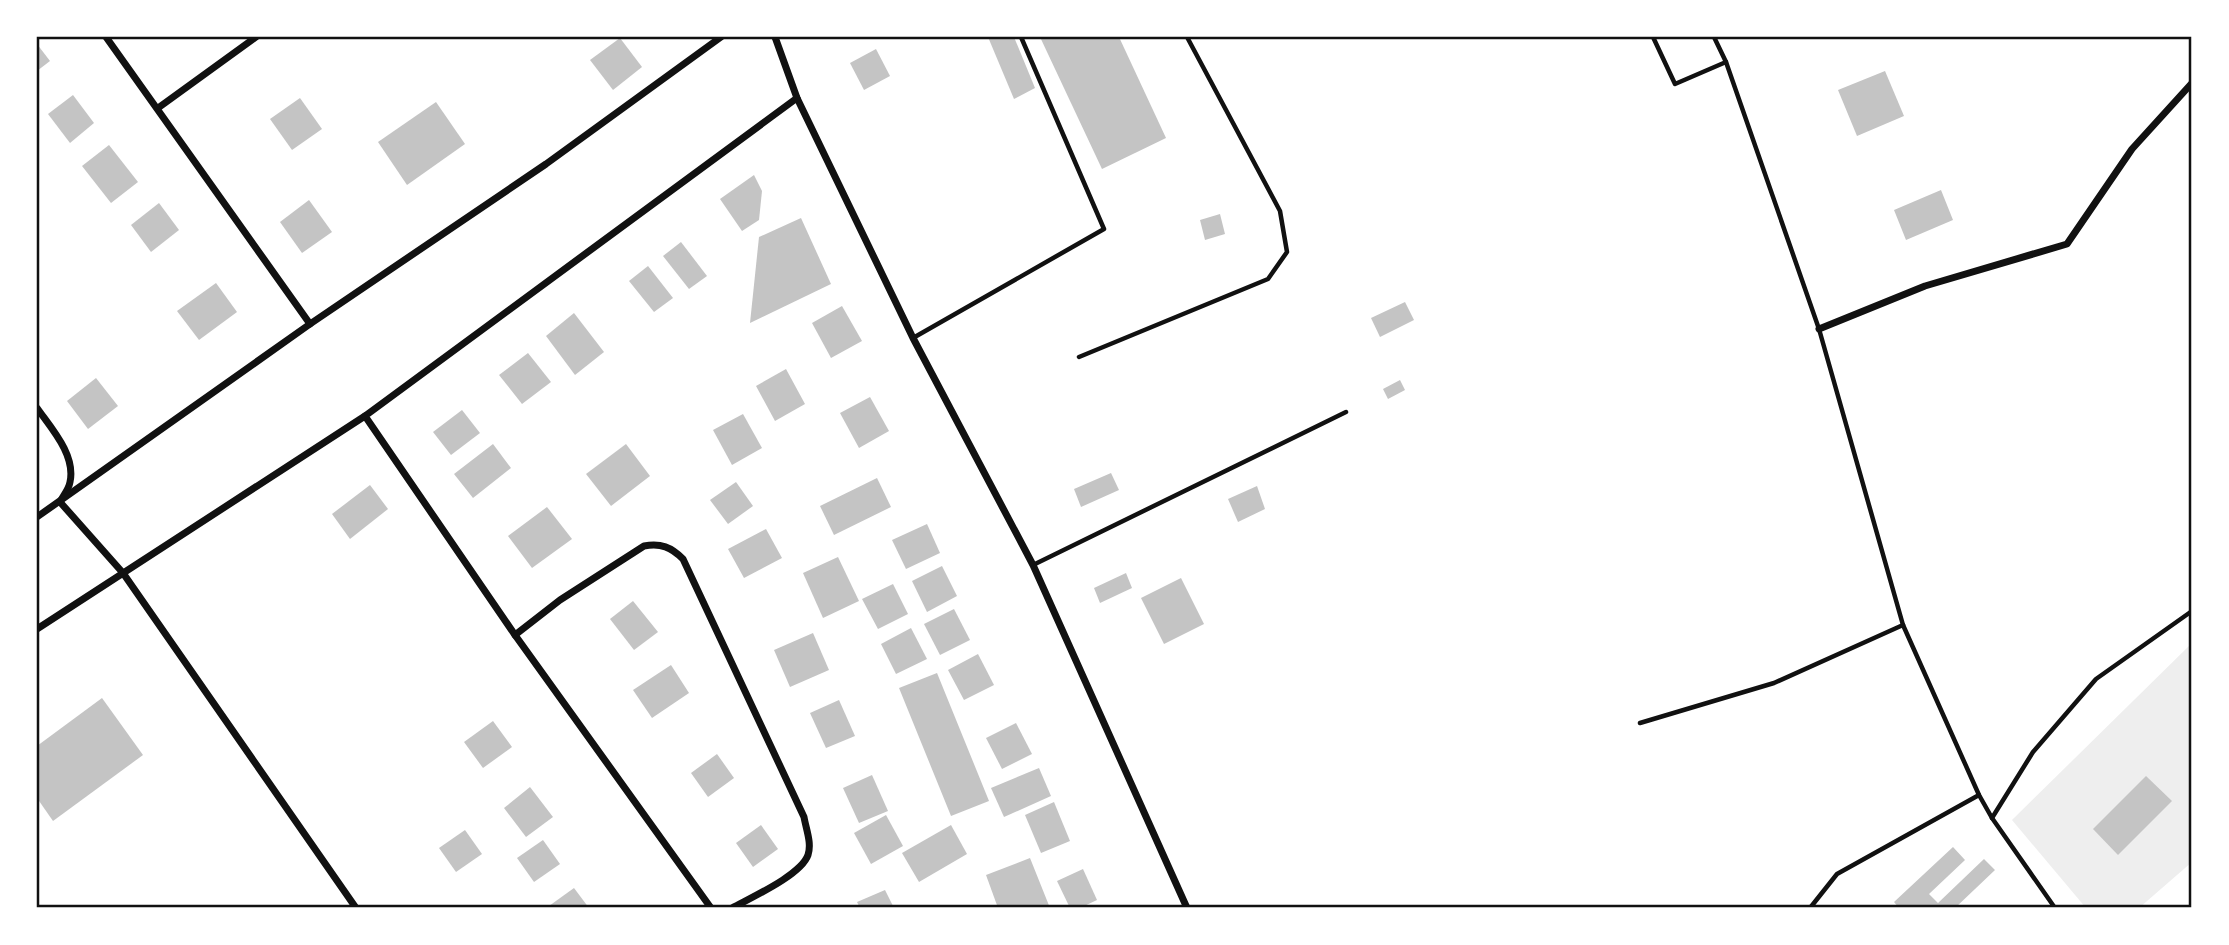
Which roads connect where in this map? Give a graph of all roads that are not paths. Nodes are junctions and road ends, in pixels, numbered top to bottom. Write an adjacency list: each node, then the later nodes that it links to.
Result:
1 (106, 37): 12 (street)
2 (256, 37): 12 (street)
3 (721, 37): 13 (street)
4 (775, 37): 11 (street)
5 (1021, 37): 15 (lane)
6 (1186, 37): 16 (lane)
7 (1653, 37): 9 (lane)
8 (1714, 37): 9 (lane)
9 (1726, 62): 14 (lane)
10 (2192, 83): 14 (street)
11 (797, 98): 15 (street); 19 (street)
12 (158, 108): 13 (street)
13 (310, 324): 20 (street)
14 (1819, 330): 25 (lane)
15 (914, 338): 22 (street)
16 (1079, 357)
17 (37, 408): 20 (street)
18 (1346, 412): 22 (lane)
19 (365, 416): 23 (street); 27 (street)
20 (60, 502): 21 (street); 23 (street)
21 (37, 517)
22 (1032, 565): 34 (street)
23 (123, 573): 26 (street); 31 (street)
24 (2192, 611): 30 (lane)
25 (1903, 625): 28 (lane); 29 (lane)
26 (37, 629)
27 (515, 635): 32 (street); 33 (street)
28 (1640, 723)
29 (1979, 795): 30 (lane); 35 (lane)
30 (1992, 818): 36 (lane)
31 (356, 908)
32 (712, 908)
33 (733, 908)
34 (1186, 908)
35 (1810, 908)
36 (2055, 908)

